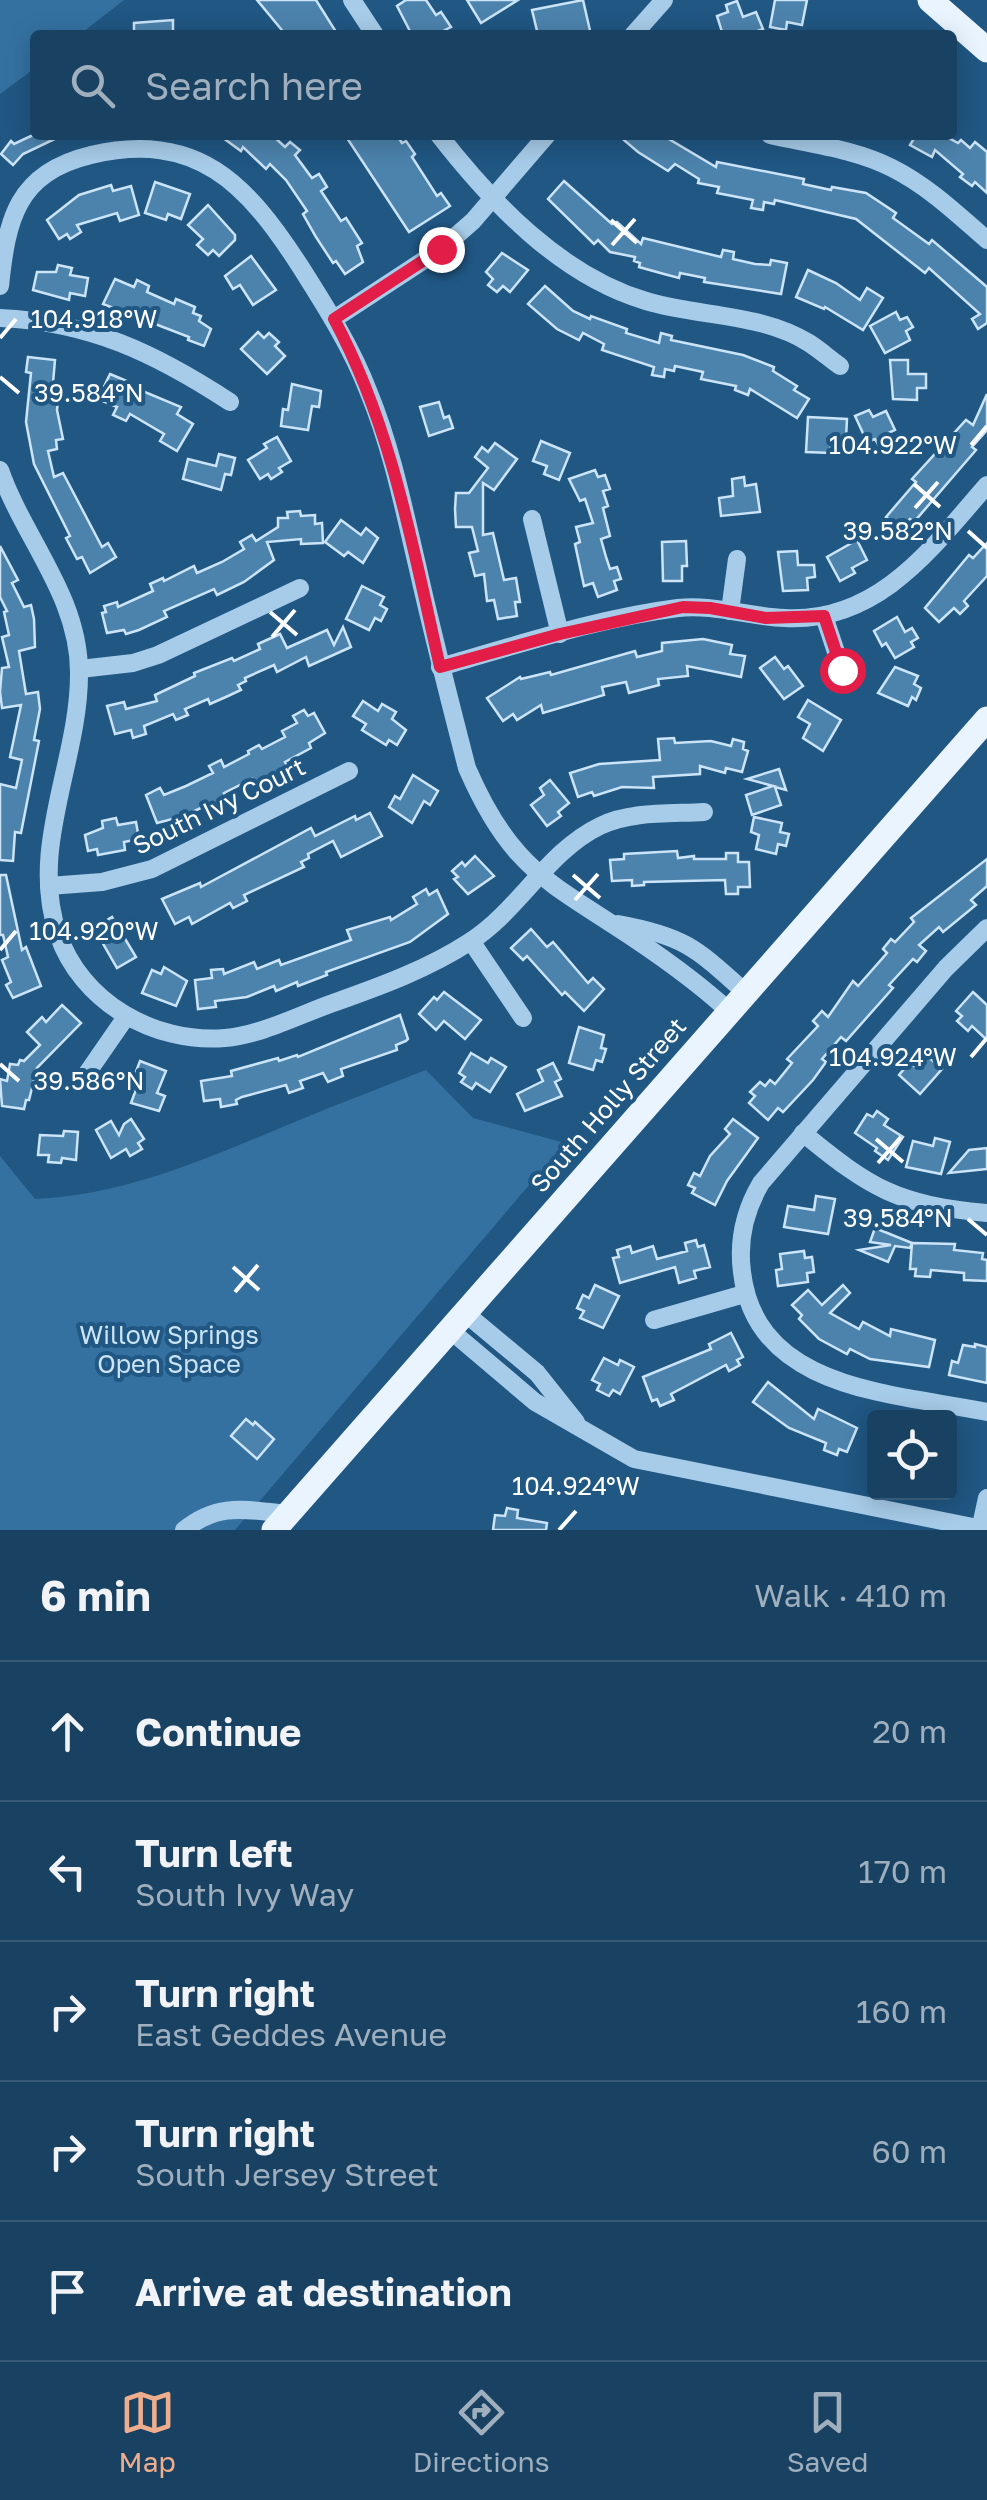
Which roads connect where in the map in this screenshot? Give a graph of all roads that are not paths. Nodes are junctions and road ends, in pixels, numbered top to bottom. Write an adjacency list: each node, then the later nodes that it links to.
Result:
1 (352, 0): 4 (street)
2 (664, 0): 5 (street)
3 (930, 0): 6 (main road)
4 (372, 30)
5 (637, 30)
6 (987, 50)
7 (443, 140): 11 (street)
8 (543, 140): 11 (street)
9 (793, 140): 12 (street)
10 (167, 143): 13 (street); 15 (street)
11 (494, 198): 15 (street); 16 (street)
12 (987, 240)
13 (0, 286)
14 (0, 318): 17 (street)
15 (334, 319): 26 (street)
16 (840, 366)
17 (230, 402)
18 (0, 470): 27 (street)
19 (987, 485): 24 (street)
20 (532, 519): 25 (street)
21 (737, 559): 23 (street)
22 (300, 588): 27 (street)
23 (730, 612): 24 (street); 25 (street)
24 (824, 616): 28 (street)
25 (560, 634): 26 (street)
26 (440, 667): 32 (street)
27 (80, 669): 33 (street)
28 (842, 670)
29 (987, 719): 36 (main road, South Holly Street)
30 (349, 771): 33 (street, South Ivy Court)
31 (704, 812): 32 (street)
32 (542, 876): 35 (street); 36 (street)
33 (49, 886): 37 (street)
34 (985, 935): 40 (street)
35 (471, 941): 37 (street); 38 (street)
36 (738, 1002): 44 (main road, South Holly Street)
37 (126, 1017): 39 (street)
38 (522, 1018)
39 (81, 1082)
40 (803, 1132): 41 (street); 42 (street)
41 (987, 1213)
42 (744, 1294): 43 (street); 45 (street)
43 (654, 1320)
44 (457, 1322): 47 (main road, South Holly Street); 48 (street)
45 (987, 1412)
46 (987, 1498): 48 (street)
47 (281, 1522): 49 (street)
48 (983, 1529)
49 (184, 1530)

